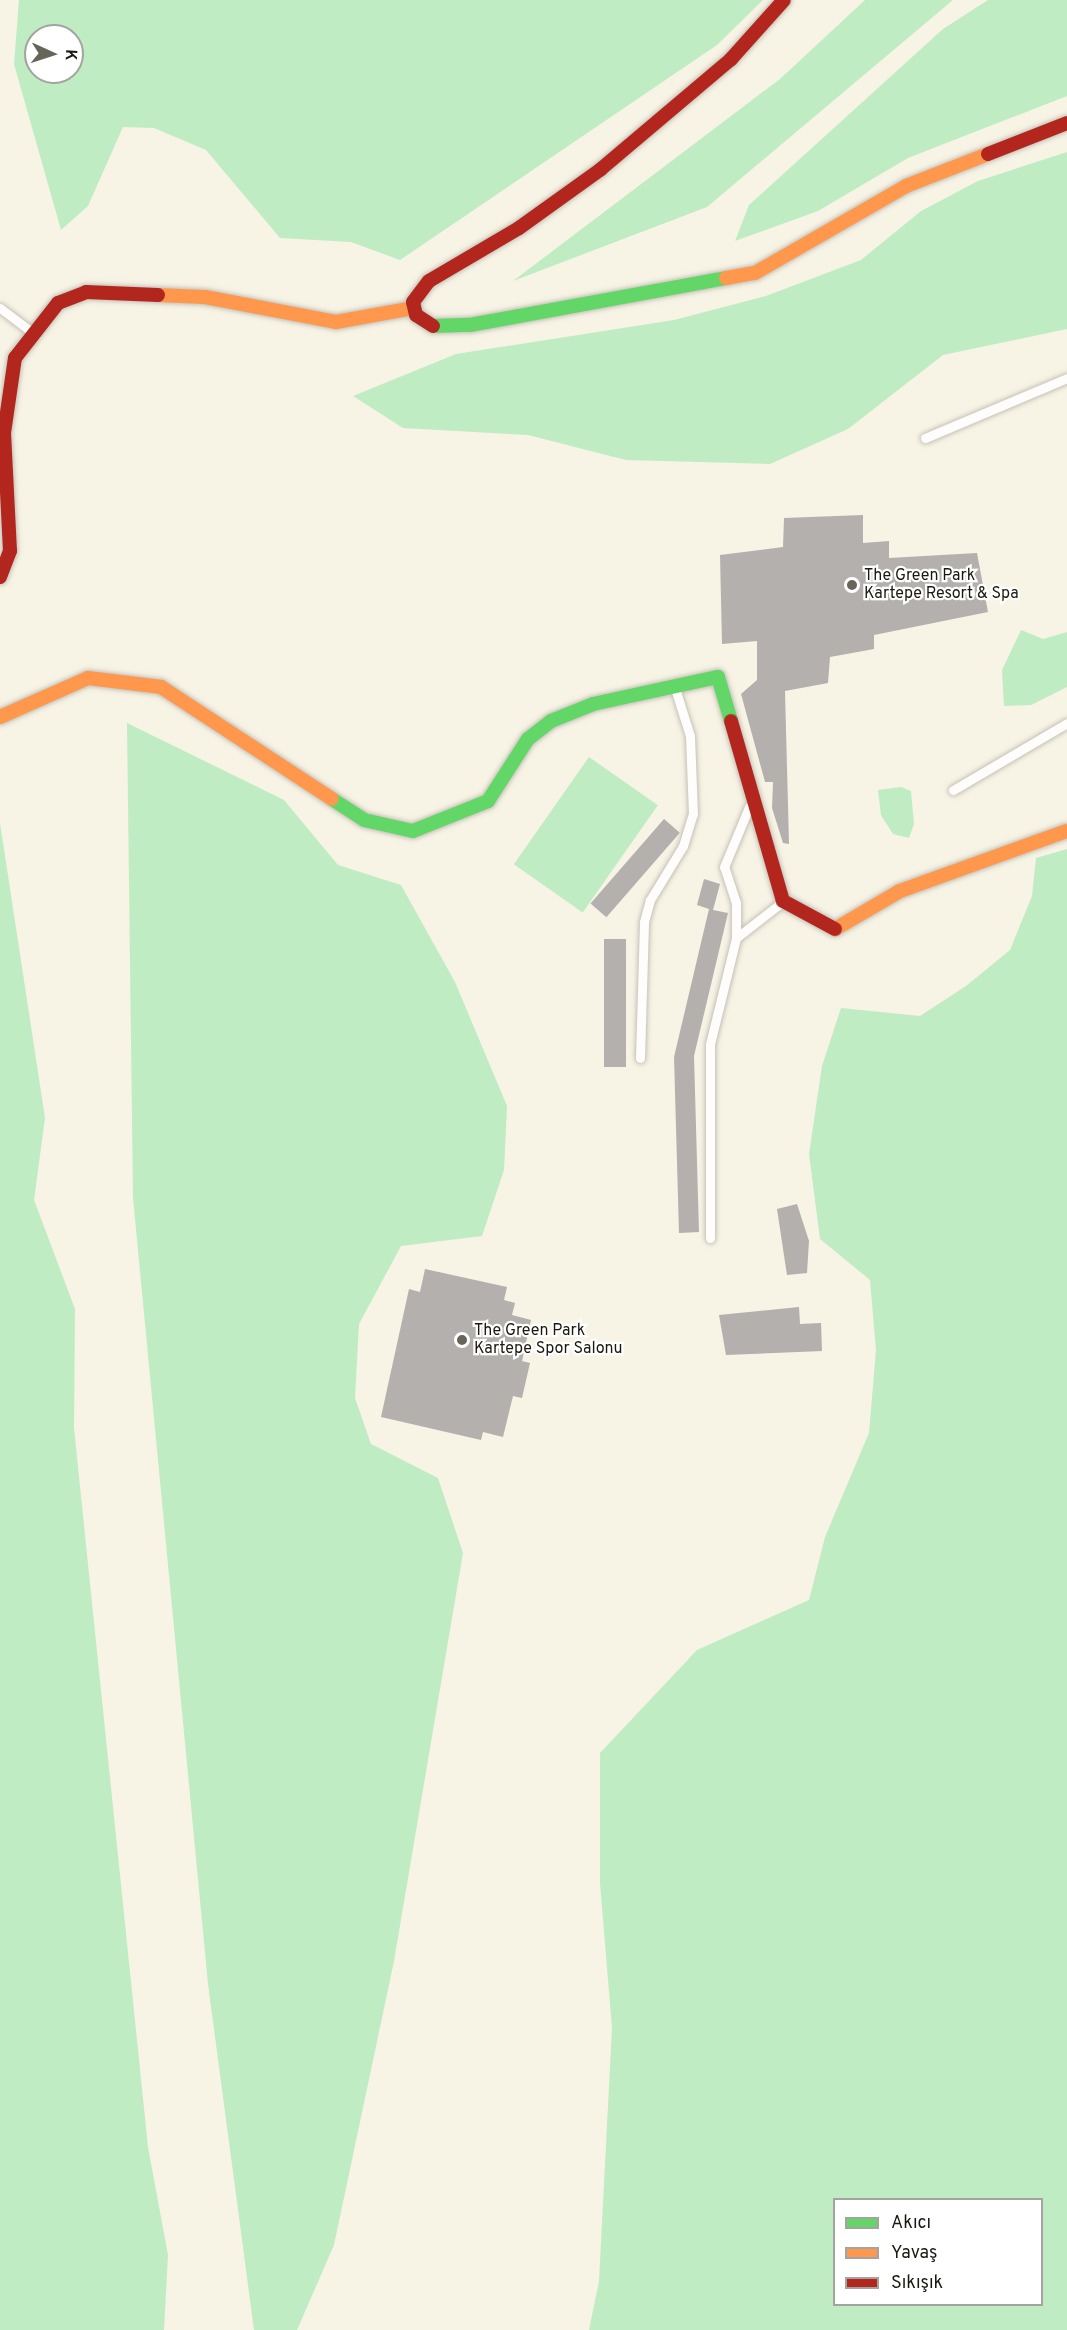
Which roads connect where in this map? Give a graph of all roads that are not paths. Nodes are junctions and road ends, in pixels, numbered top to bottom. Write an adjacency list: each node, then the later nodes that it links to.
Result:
1 (784, 0): 4 (street)
2 (1067, 123): 4 (street)
3 (0, 308): 5 (lane)
4 (413, 308): 5 (street)
5 (31, 331): 8 (street)
6 (1067, 378): 7 (lane)
7 (925, 438)
8 (0, 577)
9 (674, 687): 10 (street); 13 (street); 17 (lane)
10 (0, 717)
11 (1067, 723): 12 (lane)
12 (953, 790)
13 (753, 798): 15 (street); 16 (lane)
14 (1067, 831): 15 (street)
15 (783, 901): 16 (lane)
16 (736, 938): 18 (lane)
17 (640, 1058)
18 (710, 1238)

